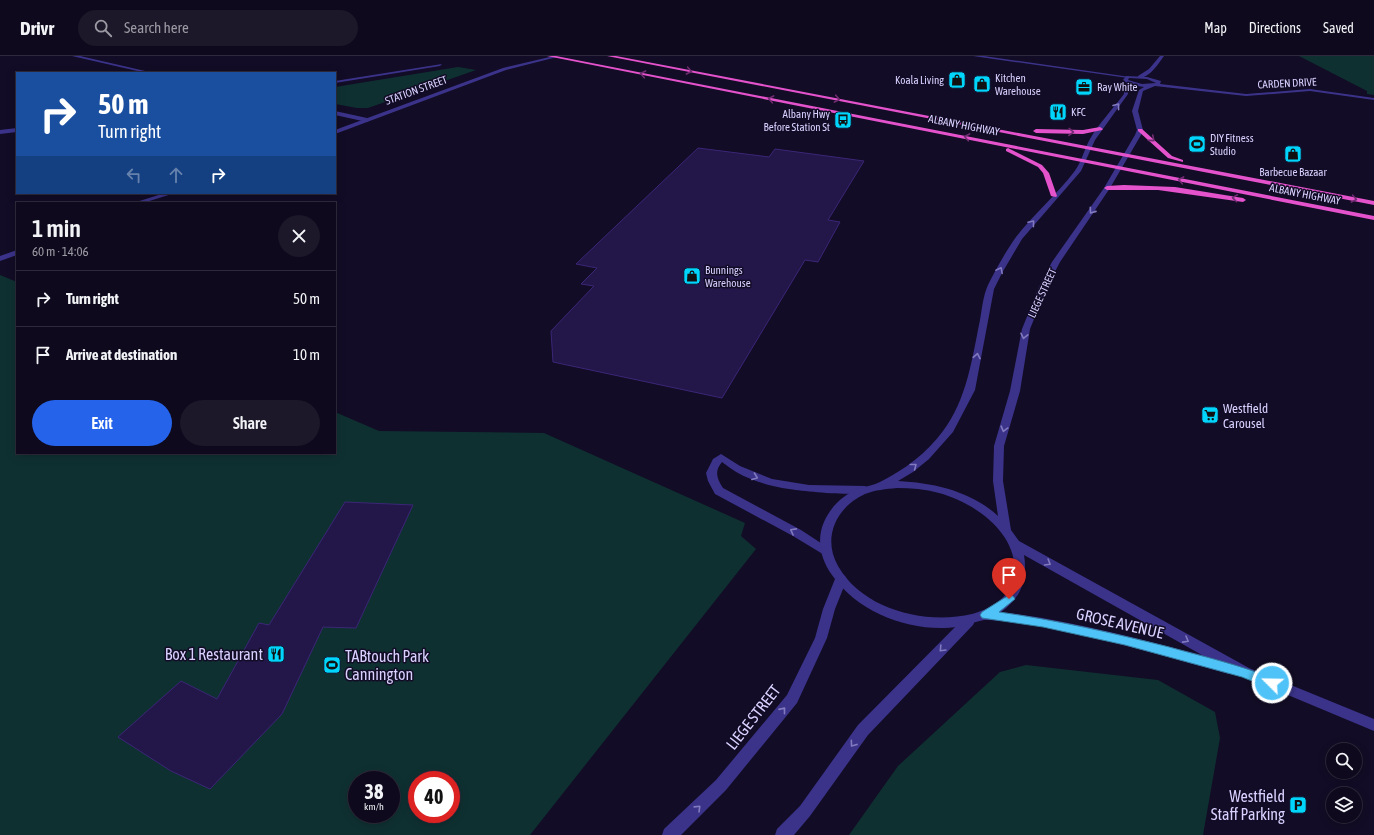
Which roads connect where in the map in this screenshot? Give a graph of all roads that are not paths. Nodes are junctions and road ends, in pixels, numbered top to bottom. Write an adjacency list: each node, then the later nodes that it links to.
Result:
1 (74, 56): 10 (street)
2 (609, 56): 18 (highway, ALBANY HIGHWAY, one-way to 18)
3 (975, 56): 12 (street)
4 (1162, 56): 9 (street)
5 (552, 57): 8 (street, STATION STREET); 24 (highway, ALBANY HIGHWAY, one-way to 5)
6 (526, 58): 8 (street, STATION STREET)
7 (440, 65): 13 (street)
8 (505, 69): 17 (street, STATION STREET)
9 (1151, 70): 11 (street); 14 (street)
10 (147, 72)
11 (1140, 77): 12 (street); 14 (street)
12 (1128, 81): 14 (street); 19 (street, one-way to 12)
13 (336, 82)
14 (1155, 83): 15 (street, CARDEN DRIVE); 21 (street)
15 (1374, 99)
16 (336, 113): 17 (street)
17 (367, 120): 23 (street, STATION STREET)
18 (992, 128): 19 (highway, one-way to 19); 25 (highway, ALBANY HIGHWAY)
19 (1100, 129): 25 (street)
20 (16, 130): 22 (street)
21 (1140, 130): 26 (street, LIEGE STREET); 29 (highway, one-way to 29)
22 (0, 132)
23 (336, 132)
24 (990, 142): 27 (highway, ALBANY HIGHWAY); 33 (highway)
25 (1089, 147): 26 (highway, ALBANY HIGHWAY); 27 (street)
26 (1126, 154): 28 (street, LIEGE STREET); 29 (highway, ALBANY HIGHWAY)
27 (1083, 161): 28 (highway, ALBANY HIGHWAY); 33 (street)
28 (1118, 168): 30 (street, LIEGE STREET); 37 (highway, ALBANY HIGHWAY, one-way to 28)
29 (1206, 169): 36 (highway, ALBANY HIGHWAY, one-way to 36)
30 (1107, 188): 37 (highway, one-way to 30); 43 (street, LIEGE STREET, one-way to 43)
31 (169, 194): 34 (street)
32 (171, 194): 35 (street)
33 (1054, 196): 41 (street, one-way to 33)
34 (140, 202)
35 (156, 202)
36 (1374, 203)
37 (1329, 210): 38 (highway, ALBANY HIGHWAY)
38 (1374, 218)
39 (16, 252): 40 (street)
40 (0, 259)
41 (880, 486): 42 (street); 43 (street)
42 (865, 490): 45 (street); 45 (street, one-way to 42)
43 (1006, 531): 44 (street)
44 (1014, 544): 47 (street); 49 (street, GROSE AVENUE, one-way to 49)
45 (826, 552): 46 (street)
46 (841, 579): 48 (street); 51 (street, LIEGE STREET, one-way to 46)
47 (986, 615): 48 (street); 49 (street, GROSE AVENUE)
48 (969, 621): 52 (street, one-way to 52)
49 (1244, 672): 50 (street, GROSE AVENUE)
50 (1374, 725)
51 (670, 835)
52 (783, 835)

